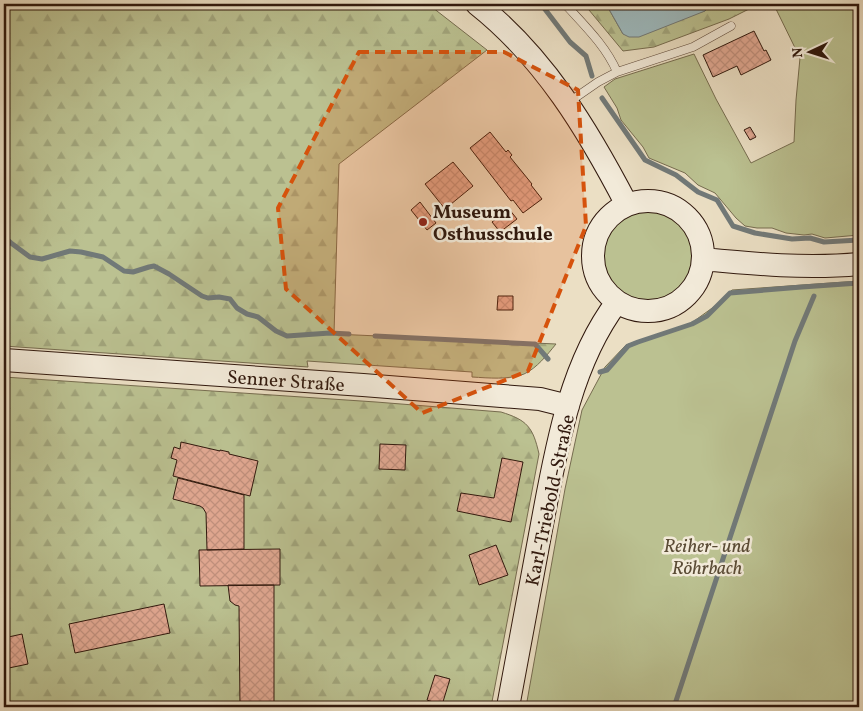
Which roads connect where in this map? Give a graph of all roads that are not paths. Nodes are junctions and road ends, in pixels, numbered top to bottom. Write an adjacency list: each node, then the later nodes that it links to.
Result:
1 (477, 4): 5 (street)
2 (565, 4): 4 (lane)
3 (731, 26): 4 (lane)
4 (617, 72): 5 (lane)
5 (568, 102): 6 (street)
6 (627, 205): 7 (street); 9 (street)
7 (703, 259): 8 (street); 9 (street)
8 (859, 264)
9 (617, 302): 11 (street, Karl-Triebold-Straße)
10 (4, 360): 11 (street, Senner Straße)
11 (568, 406): 12 (street, Karl-Triebold-Straße)
12 (508, 707)

